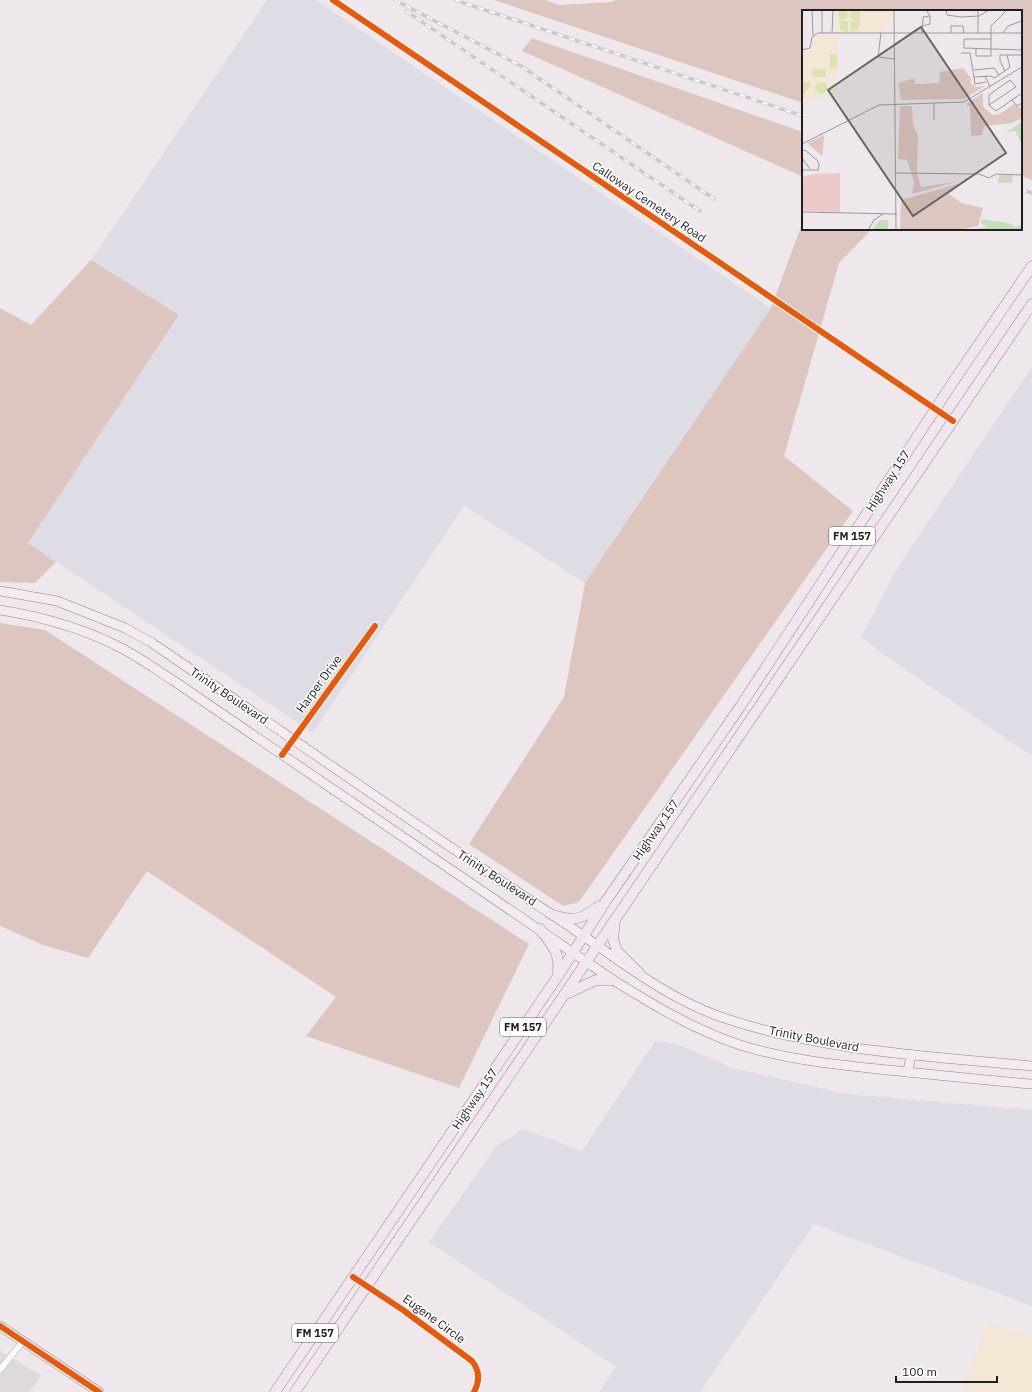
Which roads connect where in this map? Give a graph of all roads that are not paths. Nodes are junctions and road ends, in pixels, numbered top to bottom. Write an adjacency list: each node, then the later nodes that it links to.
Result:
1 (333, 0): 4 (street, Calloway Cemetery Road)
2 (1032, 266): 4 (main road, Highway 157 / FM 157)
3 (1032, 304): 5 (main road, Highway 157 / FM 157)
4 (935, 410): 5 (street, Calloway Cemetery Road); 9 (main road, Highway 157 / FM 157)
5 (953, 421): 10 (main road, Highway 157 / FM 157)
6 (0, 591): 11 (main road, Trinity Boulevard)
7 (0, 610): 12 (main road, Trinity Boulevard)
8 (375, 626): 11 (street, Harper Drive)
9 (734, 716): 10 (main road); 15 (main road, Highway 157 / FM 157)
10 (747, 726): 17 (main road, Highway 157 / FM 157)
11 (293, 739): 12 (street, Harper Drive); 13 (main road, Trinity Boulevard)
12 (282, 755): 14 (main road, Trinity Boulevard)
13 (451, 848): 14 (main road); 16 (main road, Trinity Boulevard)
14 (441, 863): 18 (main road, Trinity Boulevard)
15 (606, 901): 16 (main road); 19 (main road, Highway 157 / FM 157)
16 (553, 916): 19 (main road, Trinity Boulevard)
17 (615, 919): 20 (main road, Highway 157 / FM 157); 23 (main road)
18 (540, 929): 21 (main road, Trinity Boulevard); 24 (main road)
19 (583, 935): 20 (main road, Trinity Boulevard); 21 (main road, Highway 157 / FM 157)
20 (597, 946): 22 (main road, Highway 157 / FM 157); 23 (main road, Trinity Boulevard)
21 (572, 951): 22 (main road, Trinity Boulevard); 24 (main road, Highway 157 / FM 157)
22 (587, 961): 25 (main road, Trinity Boulevard); 26 (main road, Highway 157 / FM 157)
23 (640, 974): 27 (main road, Trinity Boulevard)
24 (558, 976): 31 (main road, Highway 157 / FM 157)
25 (613, 980): 26 (main road); 29 (main road, Trinity Boulevard)
26 (564, 995): 32 (main road, Highway 157 / FM 157)
27 (910, 1054): 28 (main road, Trinity Boulevard); 29 (main road)
28 (1032, 1066)
29 (908, 1072): 30 (main road, Trinity Boulevard)
30 (1032, 1084)
31 (354, 1277): 32 (street, Eugene Circle); 37 (main road, Highway 157 / FM 157)
32 (368, 1286): 38 (main road, Highway 157 / FM 157); 39 (street, Eugene Circle)
33 (0, 1326): 34 (main road)
34 (23, 1341): 35 (street); 36 (main road)
35 (0, 1370)
36 (99, 1392)
37 (275, 1392)
38 (295, 1392)
39 (474, 1392)

